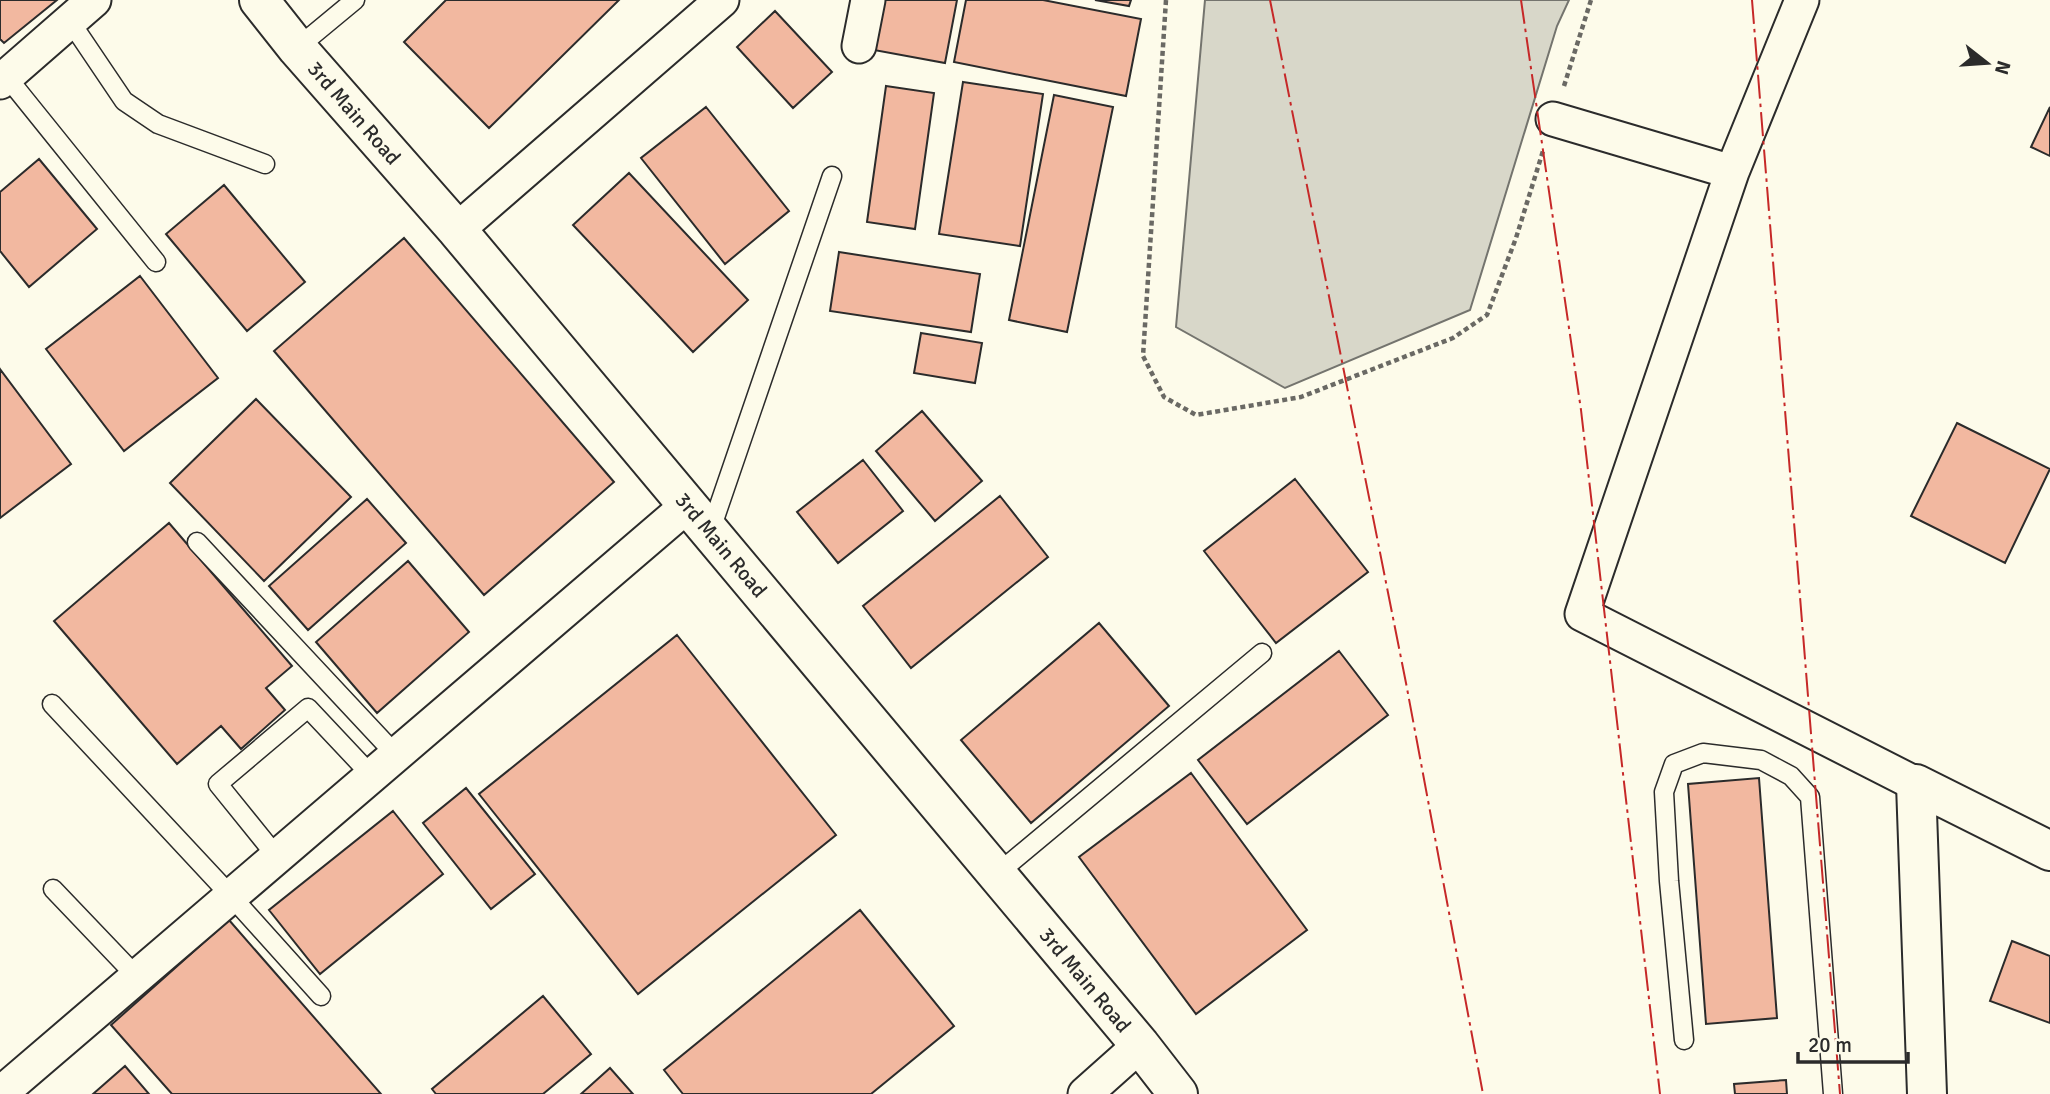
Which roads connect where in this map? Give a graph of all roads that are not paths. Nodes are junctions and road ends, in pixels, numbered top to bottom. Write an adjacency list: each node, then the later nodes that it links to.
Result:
1 (260, 0): 8 (main road, 3rd Main Road)
2 (355, 0): 8 (lane)
3 (722, 0): 14 (street)
4 (868, 0): 7 (street)
5 (1802, 0): 12 (street)
6 (82, 10): 9 (street); 11 (lane)
7 (859, 46)
8 (297, 48): 14 (main road, 3rd Main Road)
9 (2, 76): 15 (lane)
10 (1553, 120): 12 (street)
11 (265, 164)
12 (1732, 172): 21 (street)
13 (832, 176): 16 (lane)
14 (457, 230): 16 (main road, 3rd Main Road)
15 (156, 262)
16 (699, 518): 20 (street); 24 (main road, 3rd Main Road)
17 (197, 542): 20 (lane)
18 (1262, 653): 24 (lane)
19 (52, 704): 26 (lane)
20 (384, 766): 23 (street); 23 (lane)
21 (1916, 784): 22 (main road); 35 (main road)
22 (2050, 851)
23 (277, 857): 26 (street)
24 (997, 874): 30 (main road, 3rd Main Road)
25 (53, 889): 27 (lane)
26 (232, 896): 27 (street); 28 (lane)
27 (137, 977): 31 (street)
28 (321, 996)
29 (1684, 1040): 34 (lane)
30 (1140, 1045): 32 (street); 33 (main road, 3rd Main Road)
31 (1, 1094)
32 (1086, 1094)
33 (1178, 1094)
34 (1833, 1094)
35 (1927, 1094)

